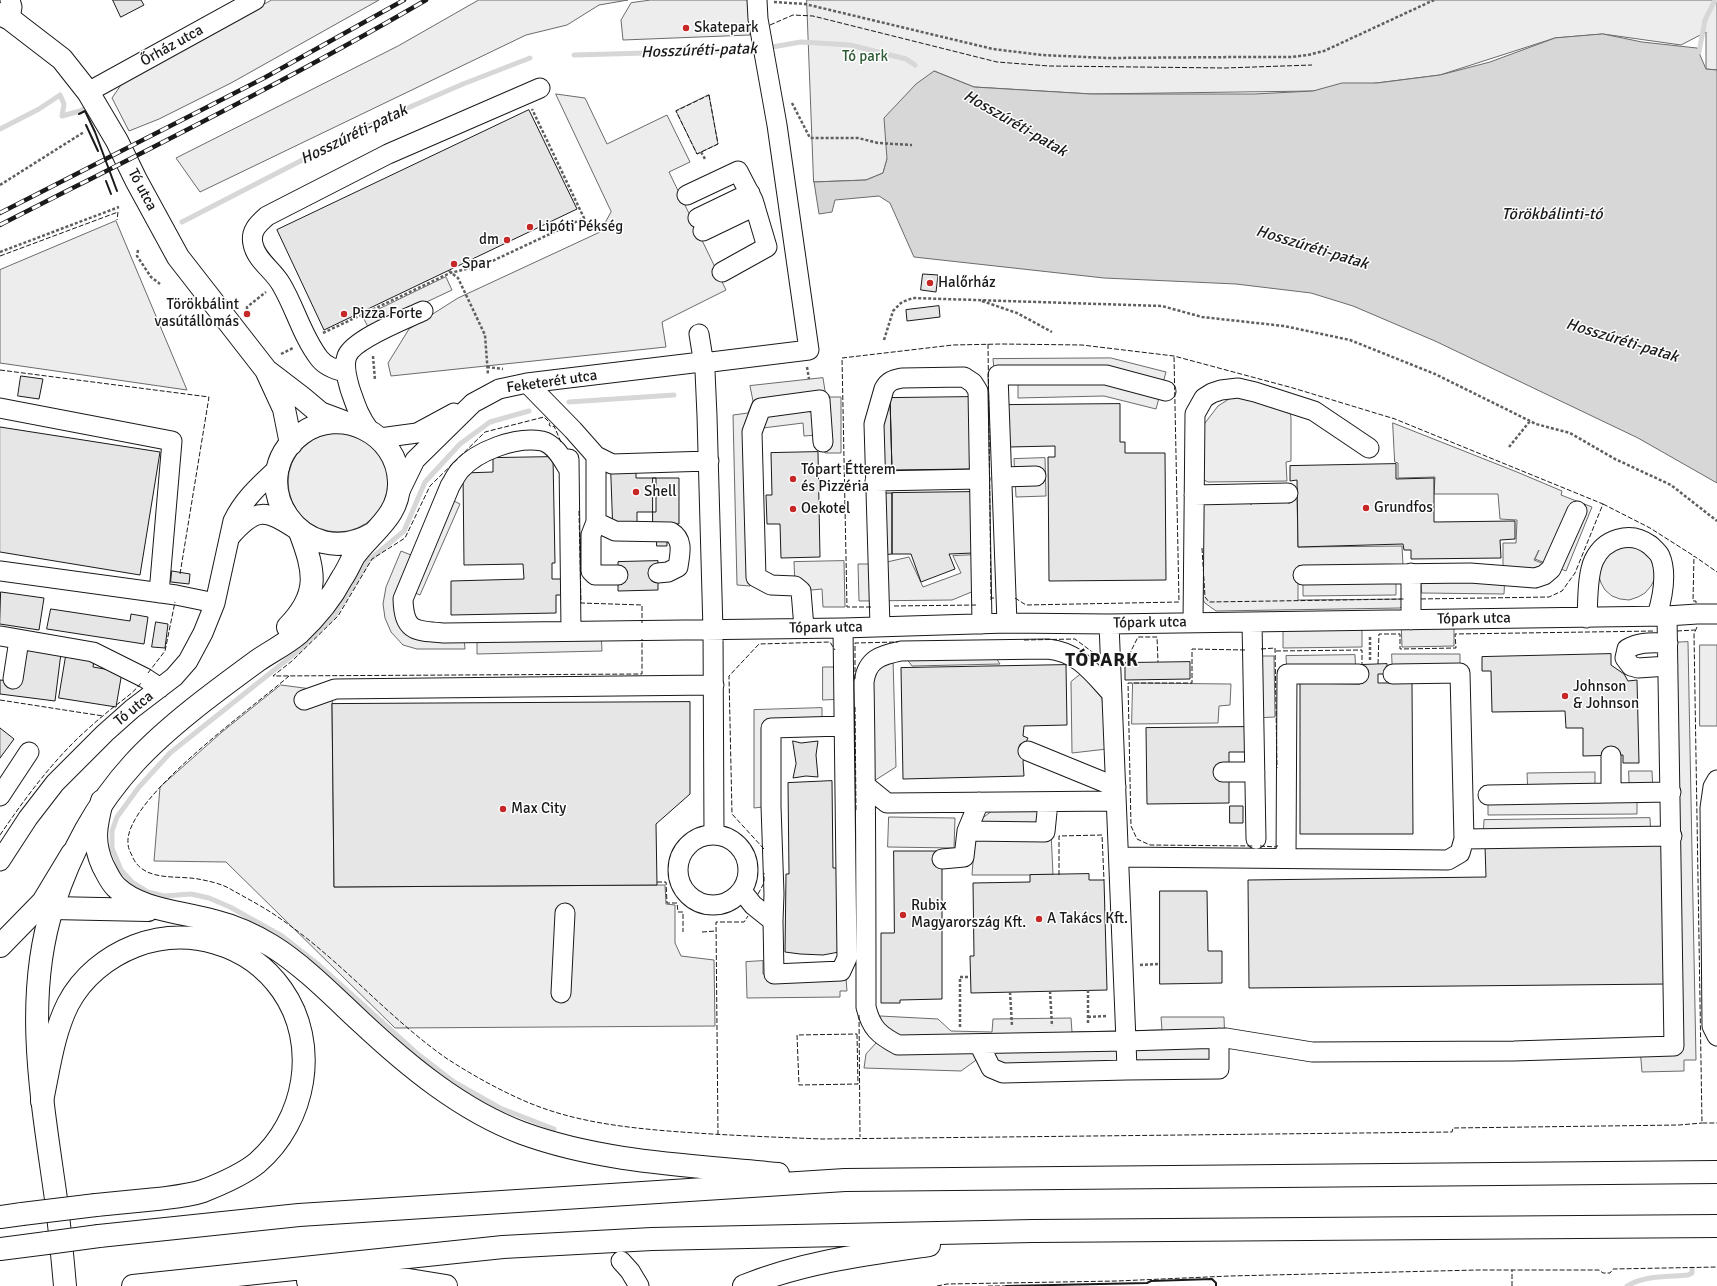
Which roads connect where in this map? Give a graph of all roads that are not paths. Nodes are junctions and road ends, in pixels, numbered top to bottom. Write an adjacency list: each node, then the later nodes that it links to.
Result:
1 (255, 0): 5 (street, Őrház utca)
2 (757, 0): 10 (street, Feketerét utca)
3 (7, 11): 5 (main road, Tó utca)
4 (532, 91): 12 (street)
5 (88, 92): 11 (main road, Tó utca)
6 (750, 193): 6 (street); 7 (street)
7 (722, 272)
8 (423, 311): 12 (street)
9 (699, 334): 10 (street)
10 (703, 364): 13 (street, Feketerét utca); 24 (street)
11 (266, 370): 17 (main road, Tó utca); 21 (main road, Tó utca)
12 (346, 372): 19 (street)
13 (527, 383): 15 (street, Feketerét utca); 18 (street)
14 (1166, 391): 28 (street)
15 (473, 403): 19 (street); 31 (street, Feketerét utca)
16 (0, 408): 44 (street)
17 (344, 422): 19 (main road); 21 (main road)
18 (573, 430): 23 (street); 26 (street)
19 (374, 434): 31 (main road)
20 (823, 442): 56 (street)
21 (291, 444): 25 (main road)
22 (1369, 448): 33 (street)
23 (596, 456): 24 (street); 35 (street)
24 (709, 461): 58 (street)
25 (280, 466): 36 (main road); 38 (street, Tó utca)
26 (569, 470): 59 (street); 59 (street, Tópark utca)
27 (1036, 476): 28 (street)
28 (1002, 477): 51 (street)
29 (980, 479): 30 (street); 30 (street); 53 (street)
30 (875, 481): 55 (street)
31 (399, 493): 37 (main road)
32 (1288, 493): 33 (street)
33 (1194, 495): 52 (street)
34 (1577, 511): 41 (street)
35 (596, 522): 40 (street); 42 (street)
36 (300, 532): 37 (main road); 38 (street); 63 (main road)
37 (374, 533): 63 (main road)
38 (229, 538): 45 (street, Tó utca)
39 (0, 571): 44 (street)
40 (658, 573)
41 (1411, 573): 43 (street); 49 (street)
42 (618, 575)
43 (1303, 575)
44 (159, 593): 45 (street)
45 (215, 603): 69 (street, Tó utca)
46 (1717, 614): 47 (street, Tópark utca)
47 (1662, 616): 48 (street, Tópark utca); 48 (street); 62 (street)
48 (1587, 618): 49 (street, Tópark utca)
49 (1411, 620): 50 (street, Tópark utca)
50 (1252, 622): 52 (street, Tópark utca); 77 (street)
51 (1007, 623): 53 (street, Tópark utca); 54 (street, Tópark utca)
52 (1193, 623): 54 (street, Tópark utca)
53 (982, 624): 55 (street, Tópark utca)
54 (1110, 624): 70 (street)
55 (880, 626): 57 (street, Tópark utca)
56 (804, 628): 57 (street, Tópark utca); 58 (street, Tópark utca)
57 (843, 628): 72 (street)
58 (713, 630): 59 (street, Tópark utca); 68 (street)
59 (571, 631)
60 (0, 636): 61 (street)
61 (19, 640): 67 (street); 69 (street)
62 (1668, 643): 64 (street); 64 (street)
63 (258, 660): 85 (main road)
64 (1668, 666): 81 (street)
65 (1365, 669): 97 (street)
66 (1393, 674): 94 (street)
67 (13, 679)
68 (714, 685): 71 (street); 91 (street)
69 (160, 688): 99 (street, Tó utca)
70 (1112, 694): 79 (street); 82 (street)
71 (304, 700)
72 (844, 726): 104 (street); 104 (street)
73 (1028, 751): 82 (street)
74 (29, 752): 84 (street)
75 (1611, 756): 80 (street)
76 (1223, 772): 77 (street)
77 (1255, 772): 93 (street)
78 (1717, 780): 107 (street)
79 (866, 786): 88 (street); 89 (street)
80 (1611, 792): 81 (street); 83 (street)
81 (1671, 792): 92 (street)
82 (1116, 794): 87 (street); 96 (street)
83 (1488, 795)
84 (0, 796)
85 (102, 801): 95 (main road); 102 (main road)
86 (979, 802): 87 (street); 88 (street); 90 (street)
87 (1048, 802): 90 (street)
88 (887, 803): 89 (street)
89 (865, 822): 110 (street)
90 (967, 832): 98 (street)
91 (714, 834): 100 (street); 100 (street)
92 (1672, 836): 94 (street); 108 (street)
93 (1256, 839)
94 (1464, 839): 97 (street)
95 (72, 854): 101 (main road); 105 (main road)
96 (1120, 857): 97 (street); 109 (street)
97 (1286, 858)
98 (942, 860)
99 (0, 861)
100 (742, 891): 104 (street)
101 (52, 908): 102 (main road); 112 (main road)
102 (168, 910): 114 (main road)
103 (565, 912): 106 (street)
104 (773, 921)
105 (0, 946)
106 (561, 993)
107 (1717, 1036)
108 (1219, 1038): 109 (street); 111 (street)
109 (1126, 1041): 110 (street); 111 (street)
110 (970, 1044): 111 (street)
111 (1127, 1070)
112 (42, 1101): 115 (main road, bridge); 121 (main road)
113 (1717, 1172): 114 (main road)
114 (845, 1180): 118 (main road, bridge)
115 (0, 1217)
116 (1717, 1226): 117 (main road)
117 (1033, 1231): 120 (main road); 124 (main road)
118 (0, 1249)
119 (621, 1261): 123 (street)
120 (142, 1285): 122 (main road)
121 (65, 1286)
122 (446, 1286)
123 (639, 1286)
124 (744, 1286)

